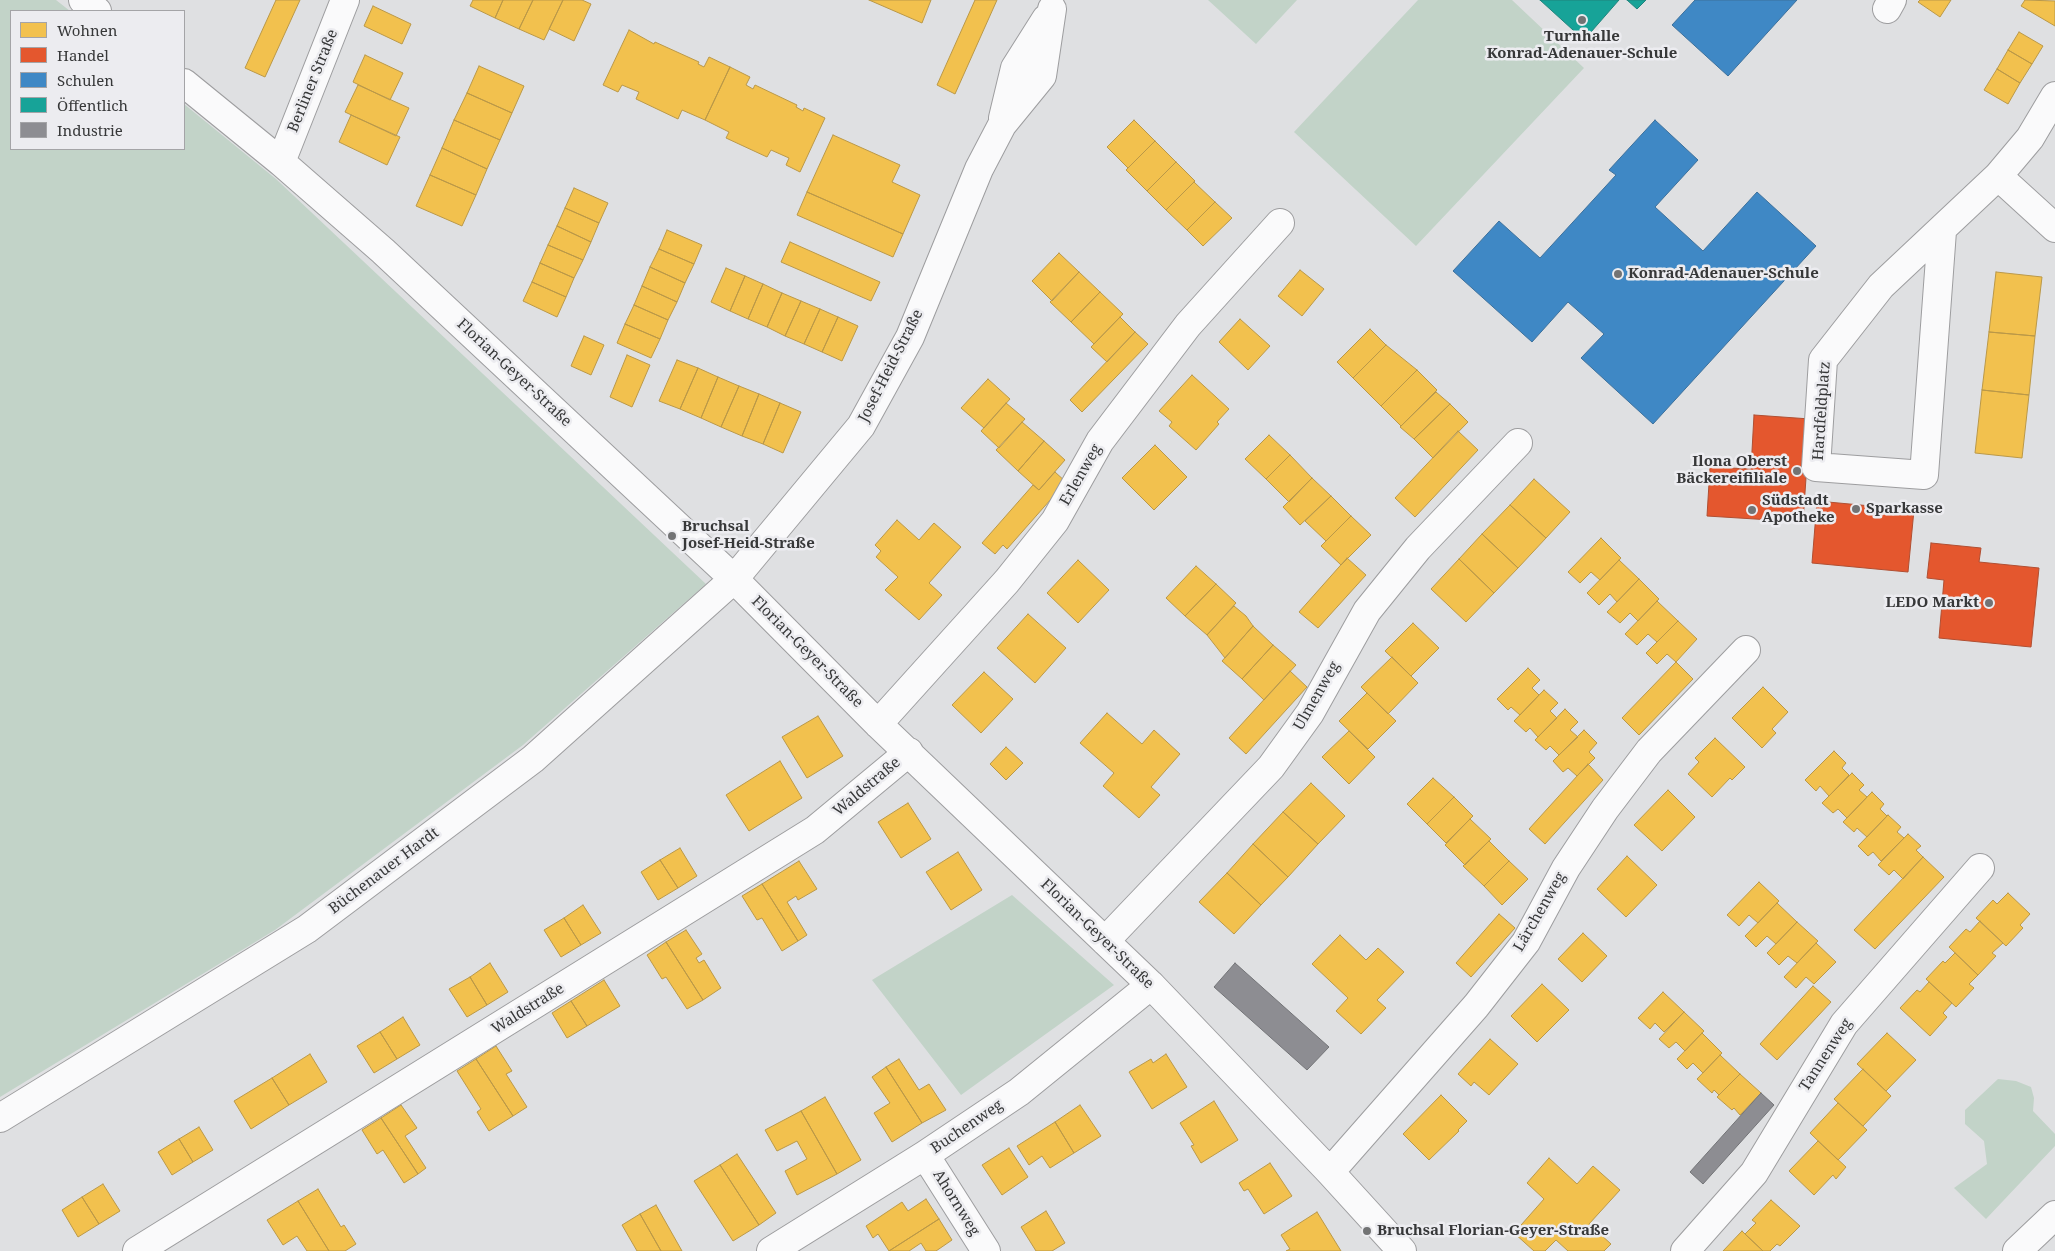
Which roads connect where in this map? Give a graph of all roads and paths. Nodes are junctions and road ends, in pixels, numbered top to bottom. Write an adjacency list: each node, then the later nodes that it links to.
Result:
1 (83, 0): 4 (street)
2 (345, 0): 7 (street, Berliner Straße)
3 (1054, 5): 13 (street, Josef-Heid-Straße)
4 (96, 10)
5 (185, 84): 7 (street, Florian-Geyer-Straße)
6 (2055, 96): 8 (street, Hardfeldplatz)
7 (281, 162): 13 (street, Florian-Geyer-Straße)
8 (1998, 176): 10 (street); 11 (street, Hardfeldplatz)
9 (1280, 223): 15 (street, Erlenweg)
10 (2055, 228)
11 (1942, 231): 11 (street, Hardfeldplatz)
12 (1518, 443): 18 (street, Ulmenweg)
13 (734, 579): 15 (street, Florian-Geyer-Straße); 20 (street, Büchenauer Hardt)
14 (1746, 650): 22 (street, Lärchenweg)
15 (878, 724): 16 (street, Florian-Geyer-Straße)
16 (909, 752): 18 (street, Florian-Geyer-Straße); 24 (street, Waldstraße)
17 (1980, 868): 28 (street, Tannenweg)
18 (1105, 942): 19 (street, Florian-Geyer-Straße)
19 (1151, 985): 21 (street, Buchenweg); 22 (street, Florian-Geyer-Straße)
20 (0, 1118)
21 (925, 1155): 25 (street, Buchenweg); 26 (street, Ahornweg)
22 (1330, 1172): 27 (street, Florian-Geyer-Straße)
23 (2055, 1215): 29 (street)
24 (138, 1251)
25 (771, 1251)
26 (986, 1251)
27 (1402, 1251)
28 (1685, 1251)
29 (2017, 1251)

